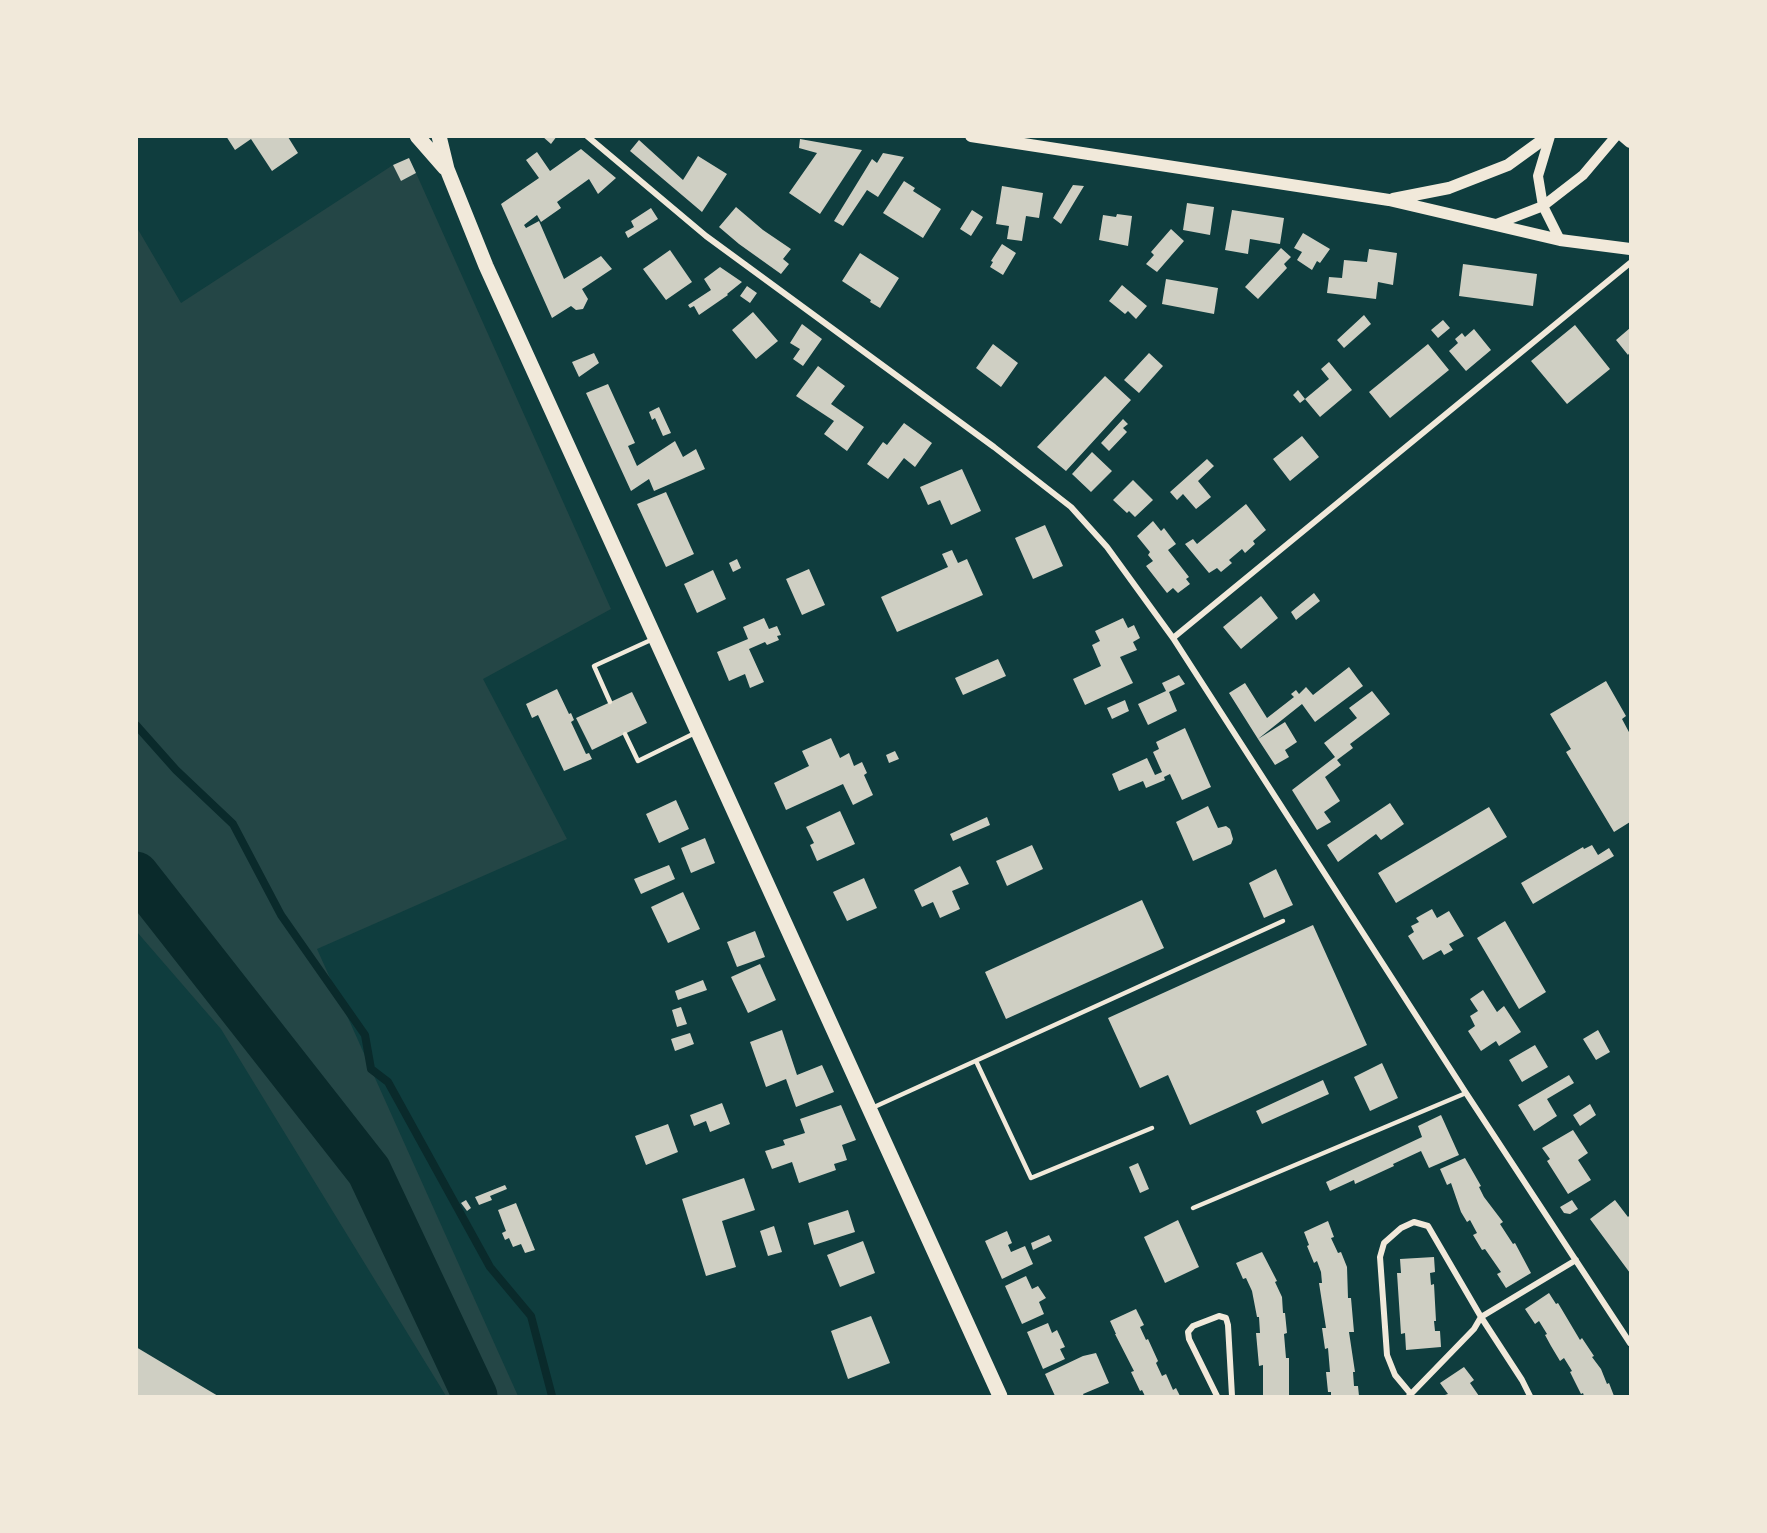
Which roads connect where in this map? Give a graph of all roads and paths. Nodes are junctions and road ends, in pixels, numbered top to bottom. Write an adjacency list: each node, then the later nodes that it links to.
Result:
1 (417, 136): 9 (main road)
2 (439, 136): 9 (main road)
3 (587, 136): 17 (street)
4 (971, 136): 10 (main road)
5 (1549, 136): 10 (main road); 11 (street)
6 (1616, 136): 11 (street)
7 (1623, 136): 8 (main road)
8 (1630, 142)
9 (447, 169): 16 (main road)
10 (1389, 200): 12 (main road)
11 (1543, 206): 12 (street); 13 (street)
12 (1494, 225): 13 (main road)
13 (1560, 240): 14 (main road)
14 (1630, 249)
15 (1630, 263): 17 (street)
16 (655, 638): 18 (lane); 19 (main road)
17 (1173, 638): 23 (street)
18 (610, 702)
19 (699, 732): 20 (lane); 24 (main road)
20 (625, 734)
21 (1283, 921): 22 (lane)
22 (976, 1061): 24 (lane); 25 (lane)
23 (1466, 1093): 26 (lane); 27 (street)
24 (870, 1109): 31 (main road)
25 (1152, 1128)
26 (1193, 1208)
27 (1576, 1260): 28 (street); 29 (street)
28 (1481, 1317): 30 (street); 30 (street); 34 (street)
29 (1630, 1342)
30 (1409, 1395)
31 (1000, 1396)
32 (1217, 1396): 33 (street)
33 (1232, 1396)
34 (1530, 1396)

